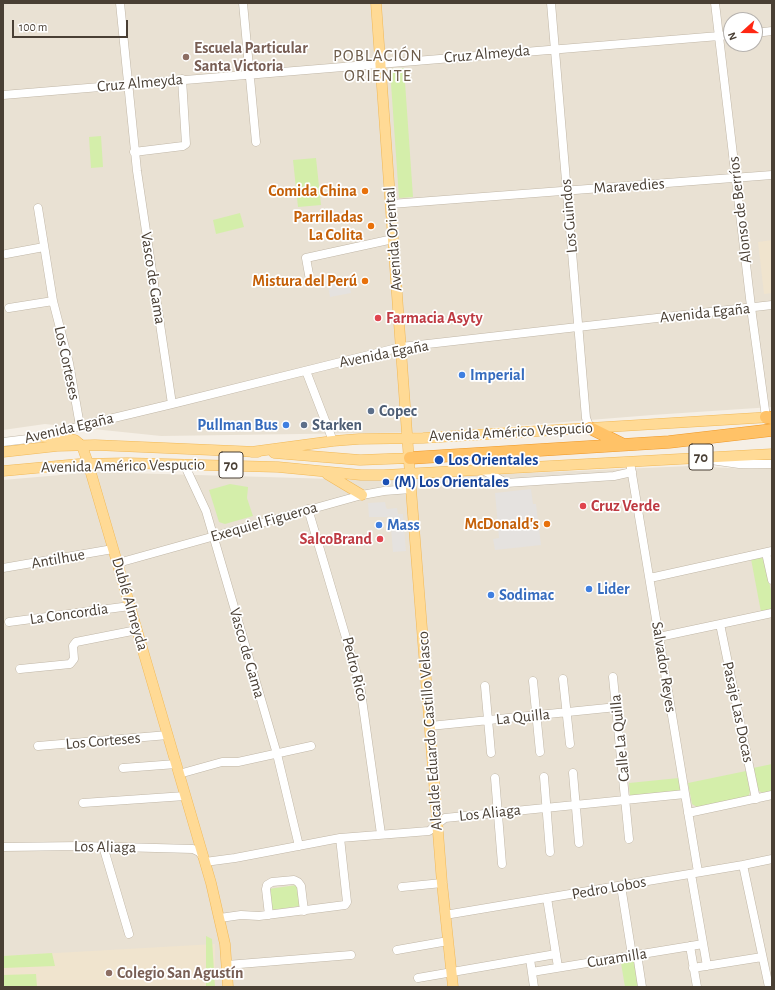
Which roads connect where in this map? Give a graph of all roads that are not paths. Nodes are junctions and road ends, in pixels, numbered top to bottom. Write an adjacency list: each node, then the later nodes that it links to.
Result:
1 (120, 3): 12 (street, Vasco de Gama)
2 (243, 3): 10 (street)
3 (376, 3): 9 (main road, Avenida Oriental)
4 (551, 3): 8 (street, Los Guindos)
5 (715, 3): 6 (street, Alonso de Berríos)
6 (720, 36): 7 (street, Cruz Almeyda); 8 (street, Cruz Almeyda); 17 (street, Alonso de Berríos)
7 (723, 36)
8 (555, 49): 9 (street, Cruz Almeyda); 18 (street, Los Guindos)
9 (380, 63): 10 (street, Cruz Almeyda); 19 (main road, Avenida Oriental)
10 (250, 74): 11 (street, Cruz Almeyda); 14 (street)
11 (182, 79): 12 (street, Cruz Almeyda); 15 (street)
12 (128, 84): 13 (street, Cruz Almeyda); 15 (street, Vasco de Gama)
13 (3, 95)
14 (256, 142)
15 (134, 152): 32 (street, Vasco de Gama)
16 (772, 175): 17 (street, Maravedies)
17 (736, 178): 18 (street, Maravedies); 27 (street, Alonso de Berríos)
18 (567, 191): 19 (street, Maravedies); 29 (street, Los Guindos)
19 (391, 204): 21 (main road, Avenida Oriental)
20 (38, 208): 22 (street, Los Corteses)
21 (393, 239): 24 (street); 30 (main road, Avenida Oriental)
22 (44, 247): 23 (street); 25 (street, Los Corteses)
23 (6, 254)
24 (310, 280)
25 (52, 301): 28 (street); 34 (street, Los Corteses)
26 (772, 305): 27 (street, Avenida Egaña)
27 (751, 307): 29 (street, Avenida Egaña); 33 (street, Alonso de Berríos)
28 (9, 308)
29 (579, 327): 30 (street, Avenida Egaña); 35 (street, Los Guindos)
30 (401, 347): 31 (street, Avenida Egaña); 38 (main road, Avenida Oriental)
31 (306, 371): 32 (street, Avenida Egaña); 39 (street)
32 (172, 404): 34 (street, Avenida Egaña)
33 (770, 417): 35 (main road, Avenida Américo Vespucio)
34 (80, 426): 37 (street, Avenida Egaña)
35 (590, 428): 38 (main road, Avenida Américo Vespucio); 41 (highway)
36 (772, 430): 41 (highway, 70)
37 (44, 437): 40 (street, Avenida Egaña); 42 (main road)
38 (408, 438): 39 (main road, Avenida Américo Vespucio); 46 (main road, Avenida Oriental)
39 (333, 441): 44 (main road, Avenida Américo Vespucio)
40 (3, 442)
41 (623, 444): 46 (highway, 70)
42 (82, 446): 43 (main road, Avenida Américo Vespucio / 70); 44 (main road, Avenida Américo Vespucio / 70); 48 (main road, Dublé Almeyda)
43 (3, 452)
44 (251, 452): 46 (main road, Avenida Américo Vespucio / 70)
45 (772, 454): 47 (main road, Avenida Américo Vespucio / 70)
46 (410, 458): 55 (main road, Avenida Oriental)
47 (690, 458): 50 (street, Avenida Américo Vespucio); 51 (main road, Avenida Américo Vespucio / 70)
48 (88, 463): 49 (main road, Avenida Américo Vespucio / 70); 53 (main road, Avenida Américo Vespucio / 70); 60 (main road, Dublé Almeyda)
49 (184, 464): 54 (main road, Avenida Américo Vespucio / 70); 59 (street, Vasco de Gama)
50 (772, 464)
51 (631, 467): 52 (main road, Avenida Américo Vespucio / 70); 52 (street, Avenida Américo Vespucio); 64 (street, Salvador Reyes)
52 (483, 470): 55 (main road, Avenida Américo Vespucio / 70)
53 (3, 471)
54 (322, 471): 55 (main road, Avenida Américo Vespucio / 70); 57 (main road)
55 (410, 474): 56 (main road, Alcalde Eduardo Castillo Velasco)
56 (411, 489): 57 (street, Exequiel Figueroa); 81 (main road, Alcalde Eduardo Castillo Velasco)
57 (362, 495): 58 (street, Exequiel Figueroa)
58 (308, 509): 59 (street, Exequiel Figueroa); 106 (street, Pedro Rico)
59 (213, 536): 62 (street, Exequiel Figueroa); 88 (street, Vasco de Gama)
60 (113, 549): 62 (main road, Dublé Almeyda); 63 (street, Antilhue)
61 (769, 552): 64 (street); 65 (street)
62 (118, 563): 66 (main road, Dublé Almeyda)
63 (3, 568)
64 (650, 578): 71 (street, Salvador Reyes)
65 (772, 580)
66 (130, 606): 68 (street, La Concordia); 70 (main road, Dublé Almeyda)
67 (772, 613): 69 (street)
68 (9, 622)
69 (720, 624): 71 (street); 98 (street, Pasaje Las Docas)
70 (137, 630): 72 (street, La Concordia); 82 (main road, Dublé Almeyda)
71 (659, 637): 95 (street, Salvador Reyes)
72 (20, 669)
73 (614, 677): 77 (street, Calle La Quilla)
74 (563, 679): 78 (street)
75 (533, 681): 79 (street)
76 (485, 686): 80 (street)
77 (616, 707): 78 (street, La Quilla); 99 (street, Calle La Quilla)
78 (566, 712): 79 (street, La Quilla); 83 (street)
79 (536, 715): 80 (street, La Quilla); 86 (street)
80 (488, 720): 81 (street, La Quilla); 87 (street)
81 (430, 726): 105 (main road, Alcalde Eduardo Castillo Velasco)
82 (168, 735): 84 (street, Los Corteses); 89 (main road, Dublé Almeyda)
83 (570, 744)
84 (38, 746)
85 (311, 746): 88 (street)
86 (540, 752)
87 (491, 753)
88 (277, 754): 92 (street); 111 (street, Vasco de Gama)
89 (176, 764): 90 (street); 92 (main road, Dublé Almeyda)
90 (123, 768)
91 (573, 773): 101 (street)
92 (179, 774): 97 (main road, Dublé Almeyda)
93 (544, 777): 102 (street)
94 (495, 778): 103 (street)
95 (685, 794): 99 (street, Los Aliaga); 104 (street, Salvador Reyes)
96 (772, 795): 98 (street)
97 (185, 796): 100 (street); 115 (main road, Dublé Almeyda)
98 (756, 799): 104 (street)
99 (626, 800): 101 (street, Los Aliaga); 108 (street, Calle La Quilla)
100 (83, 803)
101 (576, 805): 102 (street, Los Aliaga); 109 (street)
102 (546, 808): 103 (street, Los Aliaga); 113 (street)
103 (498, 813): 105 (street, Los Aliaga); 116 (street)
104 (688, 813): 118 (street, Salvador Reyes)
105 (438, 824): 106 (street, Los Aliaga); 119 (main road, Alcalde Eduardo Castillo Velasco)
106 (381, 834): 107 (street, Los Aliaga)
107 (340, 838): 111 (street, Los Aliaga); 123 (street)
108 (629, 839)
109 (579, 843)
110 (103, 846): 112 (street, Los Aliaga); 115 (street, Los Aliaga); 127 (street)
111 (299, 846): 115 (street, Los Aliaga)
112 (3, 848)
113 (550, 852)
114 (772, 859): 117 (street, Pedro Lobos)
115 (204, 860): 126 (main road, Dublé Almeyda)
116 (502, 864)
117 (743, 865): 118 (street, Pedro Lobos); 135 (street)
118 (695, 873): 120 (street, Pedro Lobos); 129 (street, Salvador Reyes)
119 (442, 883): 121 (street); 125 (main road, Alcalde Eduardo Castillo Velasco)
120 (621, 886): 122 (street, Pedro Lobos); 134 (street)
121 (402, 887)
122 (547, 898): 125 (street, Pedro Lobos); 132 (street)
123 (304, 911): 124 (street); 124 (street)
124 (269, 915): 126 (street)
125 (445, 915): 128 (main road, Alcalde Eduardo Castillo Velasco)
126 (220, 918): 137 (main road, Dublé Almeyda)
127 (129, 934)
128 (448, 941): 131 (street); 141 (main road, Alcalde Eduardo Castillo Velasco)
129 (703, 944): 130 (street, Curamilla); 138 (street, Salvador Reyes)
130 (690, 946): 134 (street, Curamilla); 140 (street)
131 (397, 950)
132 (556, 954): 136 (street); 139 (street)
133 (351, 955): 137 (street)
134 (634, 955): 139 (street, Curamilla); 147 (street)
135 (762, 957): 138 (street); 149 (street)
136 (530, 959): 141 (street); 142 (street)
137 (227, 965): 144 (main road, Dublé Almeyda)
138 (707, 966): 140 (street)
139 (558, 967): 142 (street, Curamilla)
140 (694, 968): 148 (street)
141 (451, 972): 143 (street); 145 (main road, Alcalde Eduardo Castillo Velasco)
142 (532, 972): 146 (street)
143 (418, 978)
144 (228, 987)
145 (453, 987)
146 (534, 987)
147 (642, 987)
148 (697, 987)
149 (768, 987)

